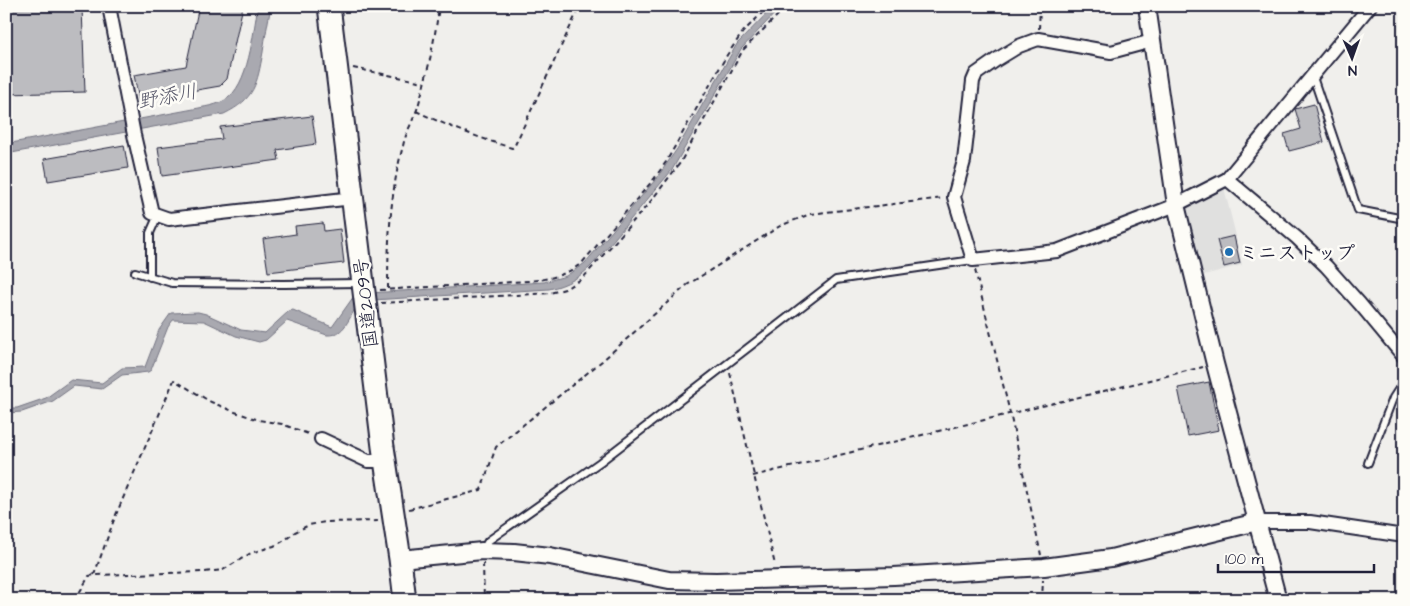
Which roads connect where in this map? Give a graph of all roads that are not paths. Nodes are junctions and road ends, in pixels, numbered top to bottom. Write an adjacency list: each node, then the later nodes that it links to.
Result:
1 (109, 6): 10 (street)
2 (329, 6): 8 (highway, 国道209号)
3 (1147, 6): 5 (street)
4 (1370, 6): 6 (street)
5 (1152, 41): 9 (street); 12 (street)
6 (1313, 77): 7 (street); 11 (lane)
7 (1227, 179): 9 (street); 16 (street)
8 (352, 198): 10 (street); 15 (highway, 国道209号)
9 (1176, 206): 12 (street); 21 (street)
10 (158, 216): 14 (lane)
11 (1404, 219)
12 (973, 260): 23 (lane)
13 (135, 272): 14 (lane)
14 (150, 277): 15 (lane)
15 (366, 295): 19 (highway, 国道209号)
16 (1404, 357)
17 (1404, 381): 20 (lane)
18 (321, 439): 19 (street)
19 (385, 461): 24 (highway, 国道209号)
20 (1368, 463)
21 (1257, 522): 22 (street); 23 (street); 26 (street)
22 (1404, 536)
23 (482, 551): 24 (street)
24 (400, 559): 25 (highway, 国道209号)
25 (405, 600)
26 (1278, 600)

